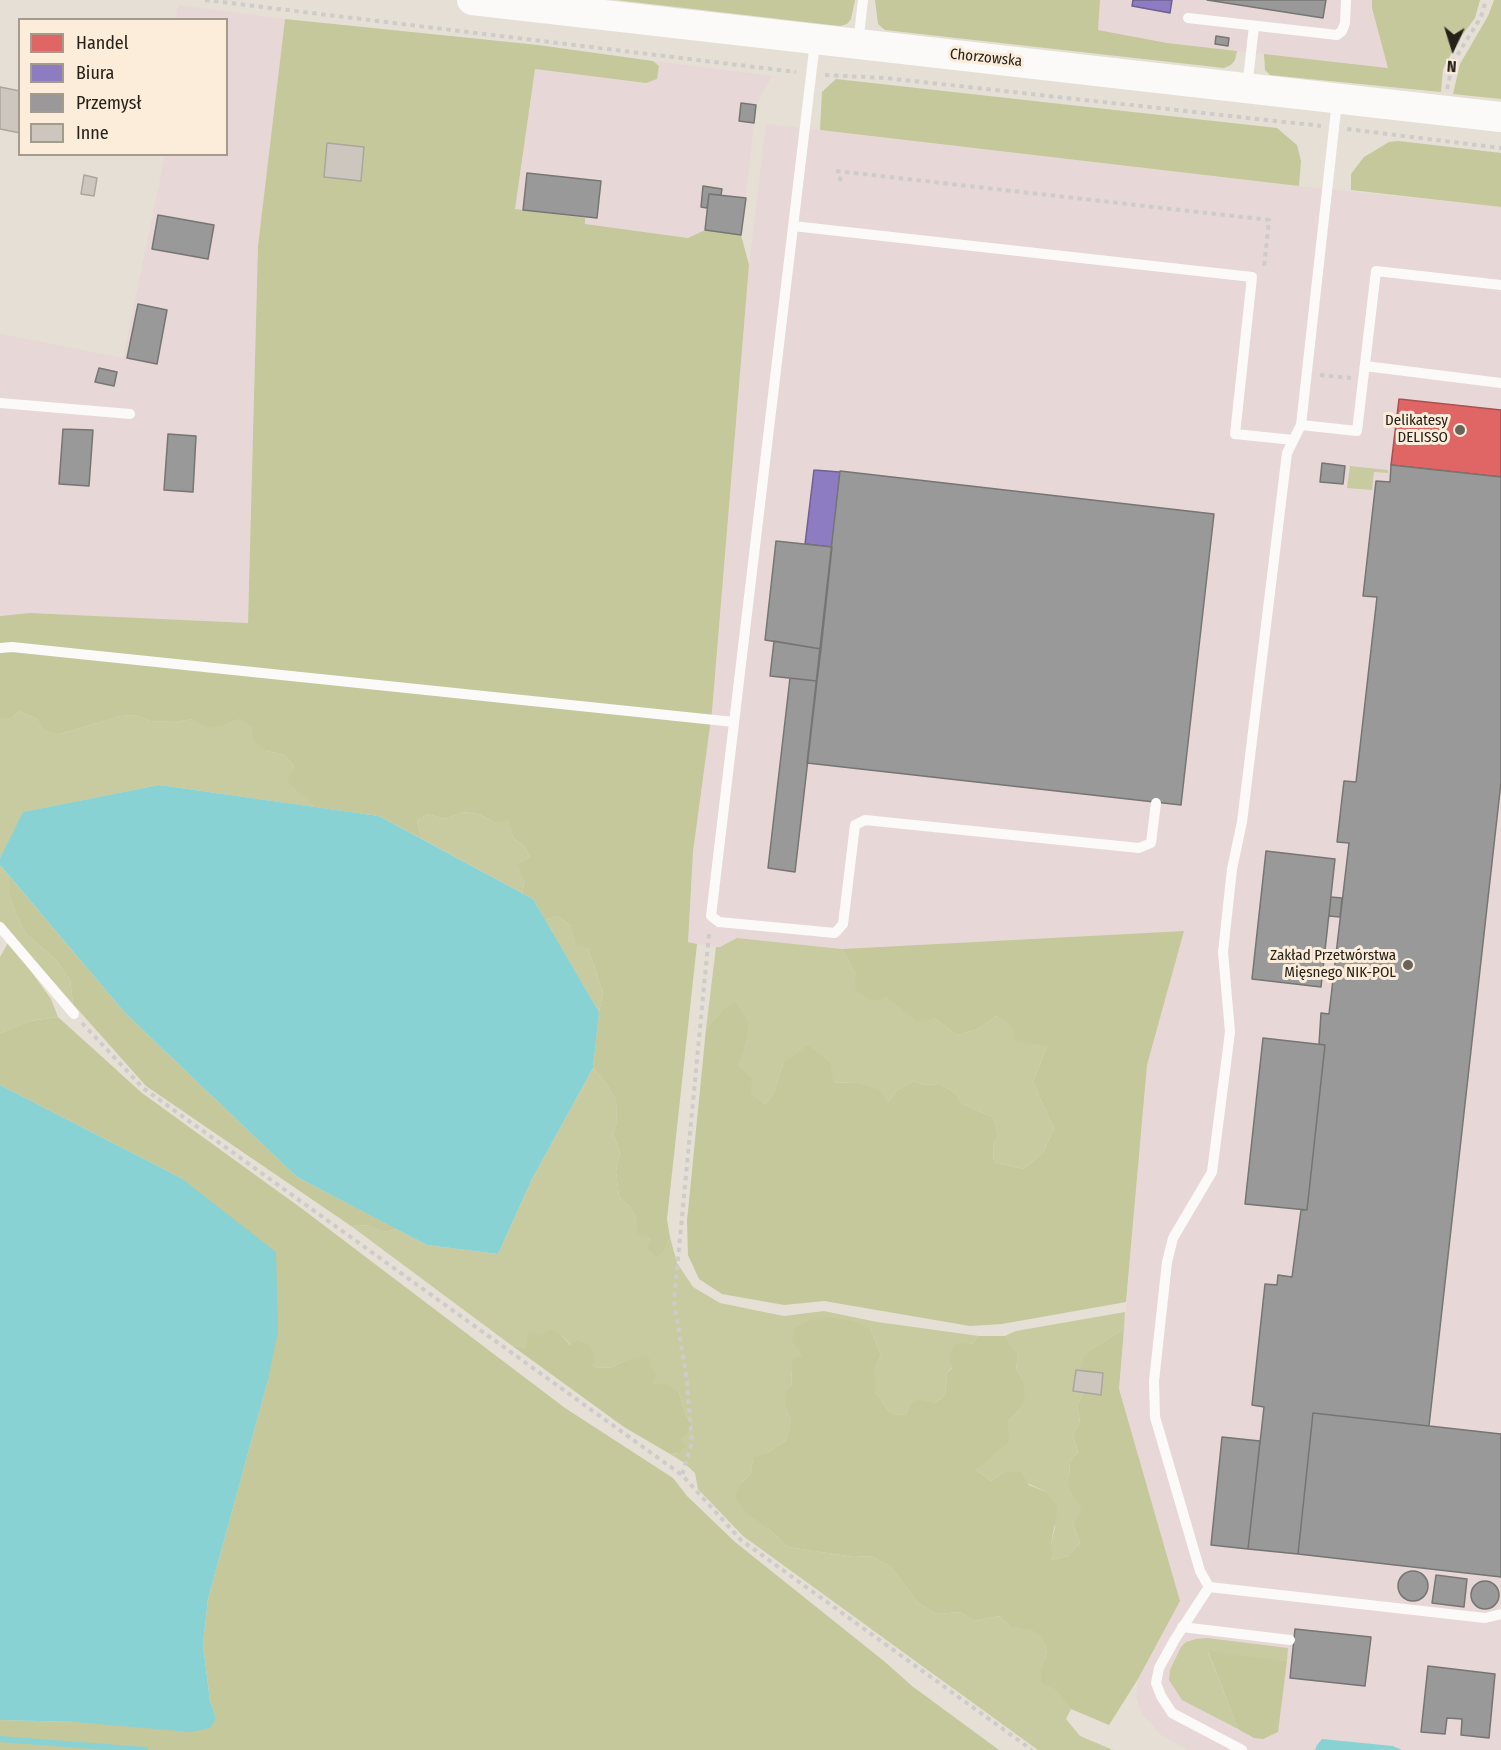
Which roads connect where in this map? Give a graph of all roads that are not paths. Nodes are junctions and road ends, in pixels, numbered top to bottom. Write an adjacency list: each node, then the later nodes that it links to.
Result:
1 (472, 0): 6 (street, Chorzowska)
2 (863, 0): 7 (lane)
3 (1346, 0): 5 (lane)
4 (1188, 18): 5 (lane)
5 (1254, 26): 8 (lane)
6 (815, 39): 7 (street, Chorzowska); 11 (lane)
7 (858, 44): 8 (street, Chorzowska)
8 (1247, 88): 9 (street, Chorzowska)
9 (1338, 98): 10 (street, Chorzowska); 17 (lane)
10 (1501, 117)
11 (793, 226): 18 (lane); 20 (lane)
12 (1501, 285): 13 (lane)
13 (1365, 366): 14 (lane); 17 (lane)
14 (1501, 383)
15 (0, 403): 16 (lane)
16 (130, 414)
17 (1301, 425): 18 (lane)
18 (1293, 440): 24 (lane)
19 (0, 648): 20 (lane)
20 (734, 722): 21 (lane)
21 (1156, 803)
22 (0, 927): 23 (lane)
23 (74, 1014)
24 (1209, 1587): 25 (lane); 26 (lane)
25 (1501, 1614)
26 (1182, 1627): 27 (lane); 28 (lane)
27 (1290, 1640)
28 (1242, 1750)

